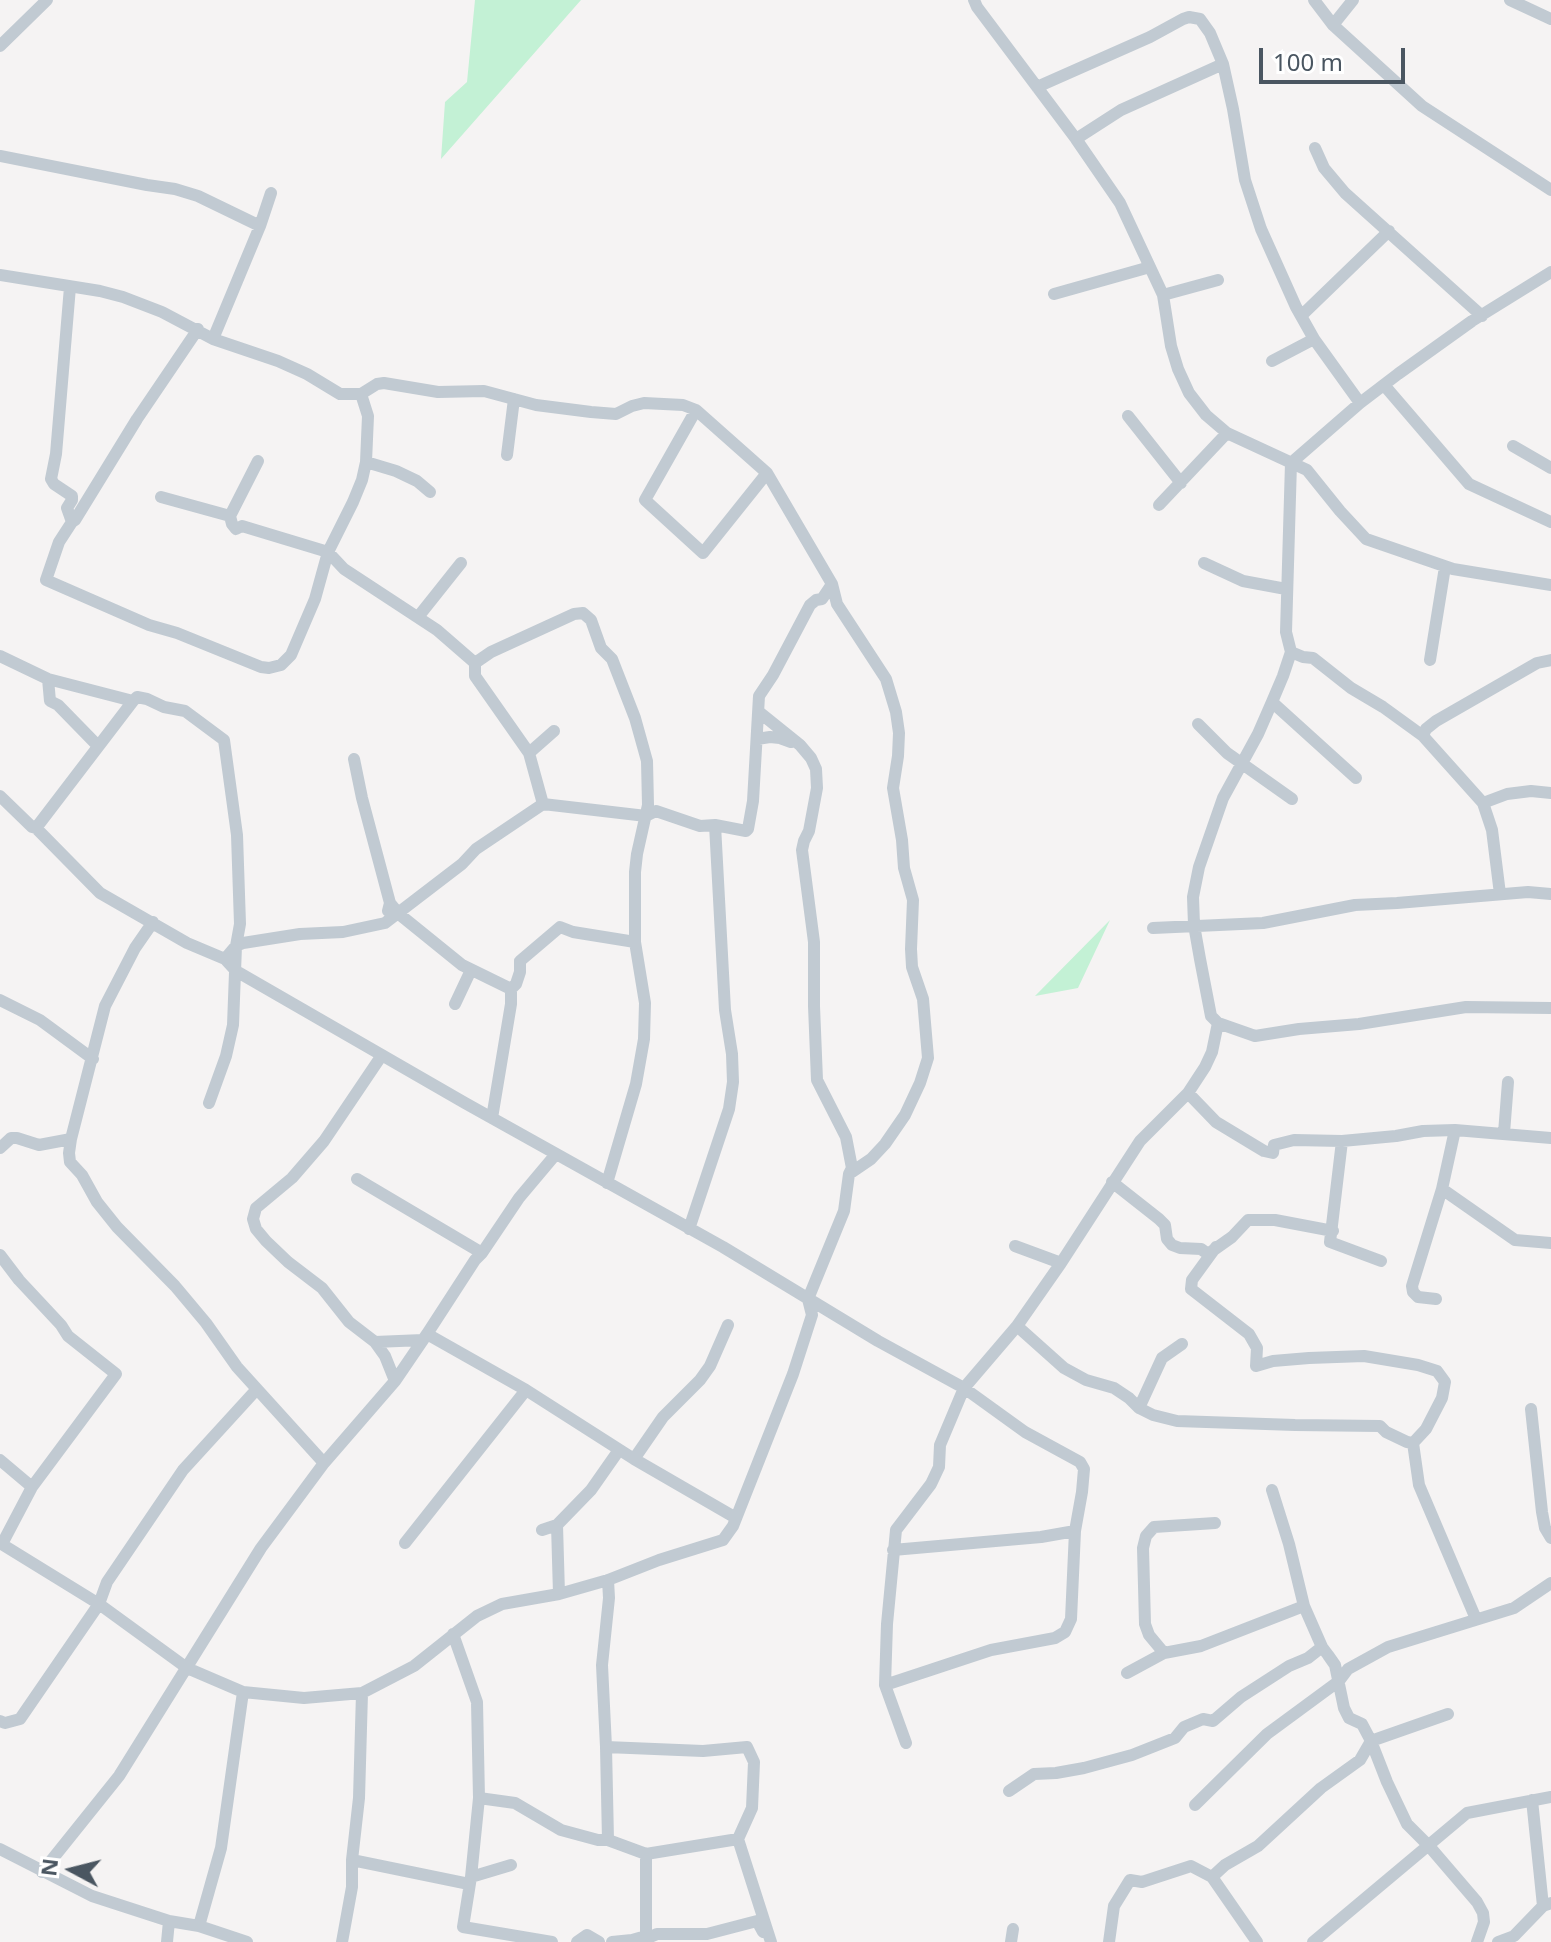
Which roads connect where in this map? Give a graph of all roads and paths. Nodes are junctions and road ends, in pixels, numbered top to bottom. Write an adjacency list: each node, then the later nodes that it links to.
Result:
1 (47, 0): 8 (street)
2 (974, 0): 10 (street)
3 (1314, 0): 7 (street)
4 (1353, 0): 7 (street)
5 (1510, 0): 6 (street)
6 (1551, 19)
7 (1333, 25): 14 (street)
8 (0, 46)
9 (1223, 64): 10 (street); 11 (street); 25 (street)
10 (1037, 87): 11 (street)
11 (1076, 139): 18 (street)
12 (1315, 148): 17 (street)
13 (0, 156): 16 (street)
14 (1551, 190)
15 (271, 193): 16 (street)
16 (260, 226): 28 (street)
17 (1389, 231): 25 (street); 26 (street)
18 (1150, 267): 23 (street); 24 (street)
19 (1551, 272): 26 (street)
20 (0, 275): 22 (street)
21 (1218, 280): 24 (street)
22 (70, 287): 27 (street); 50 (street)
23 (1054, 294)
24 (1163, 295): 37 (street)
25 (1301, 316): 29 (street)
26 (1482, 316): 31 (street)
27 (198, 329): 28 (street); 50 (street)
28 (213, 339): 32 (street)
29 (1314, 339): 30 (street); 34 (street)
30 (1272, 361)
31 (1384, 385): 34 (street); 51 (street)
32 (361, 394): 33 (street); 41 (street)
33 (514, 399): 35 (street); 39 (street)
34 (1360, 403): 42 (street)
35 (696, 410): 44 (street); 44 (street)
36 (1128, 416): 45 (street)
37 (1227, 433): 42 (street); 45 (street)
38 (1513, 446): 43 (street)
39 (507, 455)
40 (258, 461): 49 (street)
41 (366, 462): 46 (street); 52 (street)
42 (1291, 463): 55 (street); 58 (street)
43 (1551, 468)
44 (767, 473): 56 (street)
45 (1181, 483): 48 (street)
46 (430, 492)
47 (161, 497): 49 (street)
48 (1159, 505)
49 (230, 516): 52 (street)
50 (72, 522): 52 (street)
51 (1551, 522)
52 (328, 552): 59 (street)
53 (461, 563): 59 (street)
54 (1204, 563): 58 (street)
55 (1445, 567): 57 (street); 62 (street)
56 (832, 584): 68 (street); 118 (street)
57 (1551, 585)
58 (1286, 589): 60 (street)
59 (418, 617): 64 (street)
60 (1291, 652): 67 (street); 71 (street)
61 (0, 656): 65 (street)
62 (1430, 660)
63 (1551, 660): 71 (street)
64 (475, 663): 75 (street); 84 (street)
65 (48, 679): 66 (street); 73 (street)
66 (133, 701): 73 (street); 96 (street)
67 (1272, 702): 77 (street); 78 (street)
68 (759, 712): 72 (street); 74 (street)
69 (1198, 724): 77 (street)
70 (554, 731): 75 (street)
71 (1423, 736): 82 (street)
72 (757, 739): 74 (street); 85 (street)
73 (98, 746): 86 (street)
74 (802, 746): 118 (street)
75 (529, 753): 83 (street)
76 (354, 759): 89 (street)
77 (1241, 763): 81 (street); 93 (street)
78 (1356, 778)
79 (1551, 793): 82 (street)
80 (0, 796): 86 (street)
81 (1292, 799)
82 (1483, 803): 87 (street)
83 (543, 804): 84 (street); 90 (street)
84 (646, 816): 85 (street); 95 (street)
85 (715, 825): 123 (street)
86 (36, 828): 91 (street)
87 (1500, 894): 88 (street); 93 (street)
88 (1551, 894)
89 (390, 903): 90 (street); 92 (street)
90 (399, 914): 92 (street); 98 (street)
91 (153, 922): 97 (street); 106 (street)
92 (385, 923): 96 (street)
93 (1194, 925): 94 (street); 104 (street)
94 (1153, 928)
95 (635, 942): 100 (street); 121 (street)
96 (236, 946): 97 (street); 99 (street)
97 (225, 959): 99 (street)
98 (471, 970): 100 (street); 102 (street)
99 (236, 971): 105 (street); 109 (street)
100 (511, 989): 110 (street)
101 (0, 1000): 106 (street)
102 (455, 1004)
103 (1551, 1008): 104 (street)
104 (1218, 1023): 108 (street)
105 (382, 1055): 110 (street); 137 (street)
106 (93, 1059): 114 (street)
107 (1508, 1082): 112 (street)
108 (1188, 1093): 115 (street); 120 (street)
109 (209, 1103)
110 (492, 1118): 117 (street)
111 (1455, 1130): 112 (street); 115 (street); 122 (street)
112 (1504, 1133): 113 (street)
113 (1551, 1138)
114 (65, 1140): 116 (street); 141 (street)
115 (1342, 1141): 124 (street)
116 (2, 1142)
117 (556, 1154): 121 (street); 128 (street)
118 (849, 1174): 132 (street)
119 (357, 1179): 128 (street)
120 (1112, 1182): 127 (street); 131 (street)
121 (607, 1183): 123 (street)
122 (1442, 1189): 125 (street); 133 (street)
123 (689, 1229): 132 (street)
124 (1333, 1231): 127 (street); 130 (street)
125 (1551, 1243)
126 (1015, 1246): 131 (street)
127 (1216, 1247): 145 (street)
128 (482, 1253): 136 (street)
129 (0, 1255): 150 (street)
130 (1381, 1261)
131 (1061, 1263): 135 (street)
132 (808, 1299): 140 (street); 152 (street)
133 (1436, 1299)
134 (728, 1325): 147 (street)
135 (1017, 1326): 140 (street); 143 (street)
136 (425, 1337): 137 (street); 139 (street); 142 (street)
137 (375, 1342): 139 (street)
138 (1182, 1344): 143 (street)
139 (395, 1381): 149 (street)
140 (964, 1388): 156 (street); 160 (street)
141 (257, 1389): 149 (street); 164 (street)
142 (526, 1390): 146 (street); 159 (street)
143 (1139, 1408): 145 (street)
144 (1531, 1409): 157 (street)
145 (1413, 1443): 166 (street)
146 (619, 1450): 147 (street); 154 (street)
147 (634, 1459): 152 (street)
148 (0, 1460): 150 (street)
149 (324, 1463): 170 (street)
150 (32, 1487): 158 (street)
151 (1272, 1490): 165 (street)
152 (736, 1518): 161 (street)
153 (1215, 1523): 169 (street)
154 (557, 1525): 155 (street); 163 (street)
155 (542, 1530)
156 (1075, 1531): 160 (street); 173 (street)
157 (1551, 1538)
158 (1, 1543): 164 (street)
159 (405, 1543)
160 (893, 1550): 173 (street)
161 (608, 1580): 163 (street); 180 (street)
162 (1551, 1583): 166 (street)
163 (559, 1594): 167 (street)
164 (99, 1604): 170 (street); 177 (street)
165 (1304, 1606): 168 (street); 169 (street)
166 (1476, 1619): 172 (street)
167 (453, 1634): 175 (street); 183 (street)
168 (1322, 1647): 172 (street); 181 (street)
169 (1164, 1653): 171 (street)
170 (187, 1668): 174 (street); 193 (street)
171 (1127, 1673)
172 (1339, 1681): 178 (street); 185 (street)
173 (885, 1685): 179 (street)
174 (243, 1692): 175 (street); 198 (street)
175 (362, 1693): 191 (street)
176 (1448, 1714): 178 (street)
177 (0, 1721)
178 (1371, 1741): 188 (street); 194 (street)
179 (906, 1743)
180 (606, 1747): 186 (street); 187 (street)
181 (1009, 1791)
182 (1551, 1797): 184 (street)
183 (479, 1798): 187 (street); 195 (street)
184 (1532, 1800): 188 (street); 196 (street)
185 (1195, 1805)
186 (738, 1839): 190 (street); 207 (street)
187 (608, 1840): 190 (street)
188 (1429, 1846): 210 (street); 211 (street)
189 (0, 1849): 193 (street)
190 (646, 1854): 199 (street)
191 (352, 1860): 195 (street); 202 (street)
192 (511, 1865): 195 (street)
193 (42, 1872): 197 (street)
194 (1212, 1877): 208 (street); 209 (street)
195 (470, 1880): 203 (street)
196 (1547, 1905): 212 (street)
197 (169, 1921): 198 (street); 200 (street)
198 (199, 1926): 201 (street)
199 (646, 1939): 206 (street); 207 (street)
200 (167, 1942)
201 (247, 1942)
202 (342, 1942)
203 (552, 1942)
204 (577, 1942): 205 (street)
205 (599, 1942)
206 (612, 1942)
207 (770, 1942)
208 (1109, 1942)
209 (1257, 1942)
210 (1313, 1942)
211 (1477, 1942)
212 (1498, 1942)

